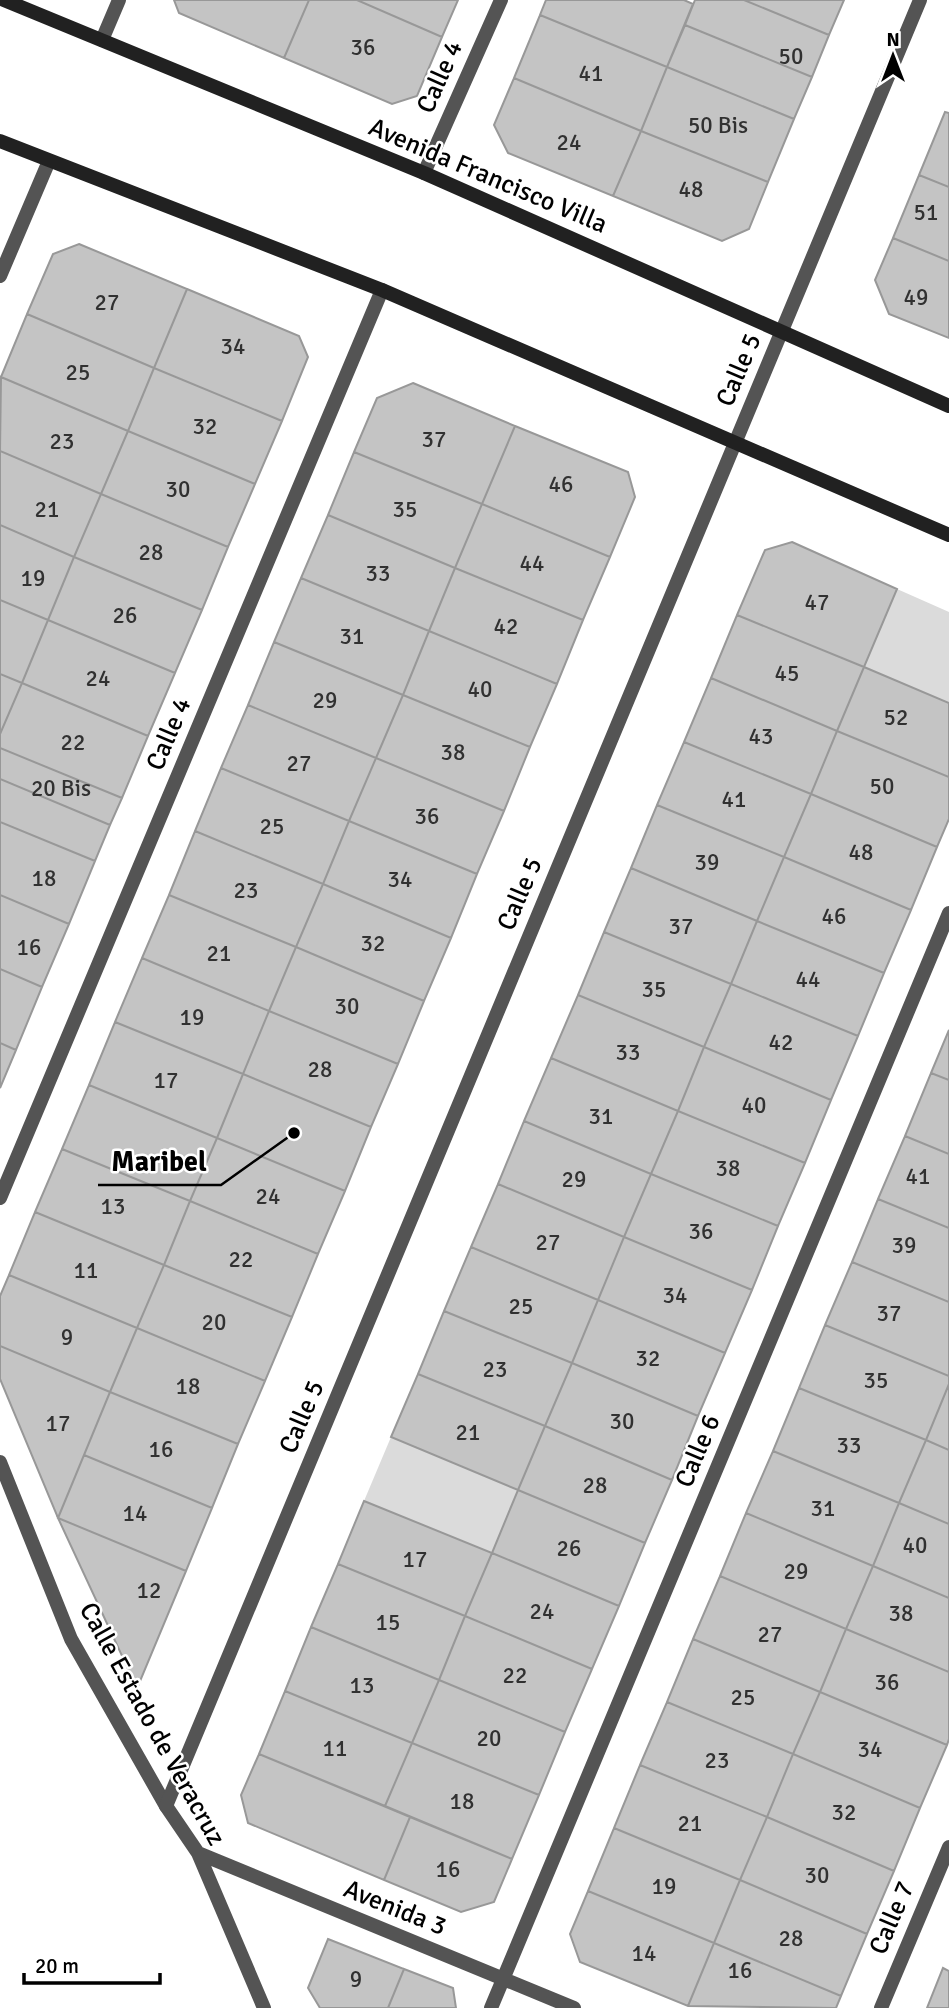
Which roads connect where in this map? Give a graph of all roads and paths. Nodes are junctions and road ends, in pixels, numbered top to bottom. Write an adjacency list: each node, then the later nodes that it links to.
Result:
1 (4, 0): 5 (main road, Avenida Francisco Villa)
2 (119, 0): 5 (street)
3 (502, 0): 8 (street, Calle 4)
4 (920, 0): 11 (street, Calle 5)
5 (102, 40): 8 (main road, Avenida Francisco Villa)
6 (0, 141): 7 (main road)
7 (49, 161): 9 (street); 10 (main road)
8 (424, 173): 11 (main road, Avenida Francisco Villa)
9 (0, 276)
10 (382, 290): 13 (main road); 16 (street, Calle 4)
11 (782, 332): 12 (main road, Avenida Francisco Villa); 13 (street, Calle 5)
12 (949, 406)
13 (736, 441): 14 (main road); 18 (street, Calle 5)
14 (949, 535)
15 (949, 913): 21 (street, Calle 6)
16 (0, 1198)
17 (0, 1462): 18 (street, Calle Estado de Veracruz)
18 (166, 1806): 20 (street, Calle Estado de Veracruz)
19 (949, 1847): 25 (street, Calle 7)
20 (198, 1853): 21 (street, Avenida 3); 22 (street, Calle Estado de Veracruz)
21 (504, 1979): 23 (street, Calle 6); 24 (street, Avenida 3)
22 (264, 2008)
23 (491, 2008)
24 (574, 2008)
25 (881, 2008)

